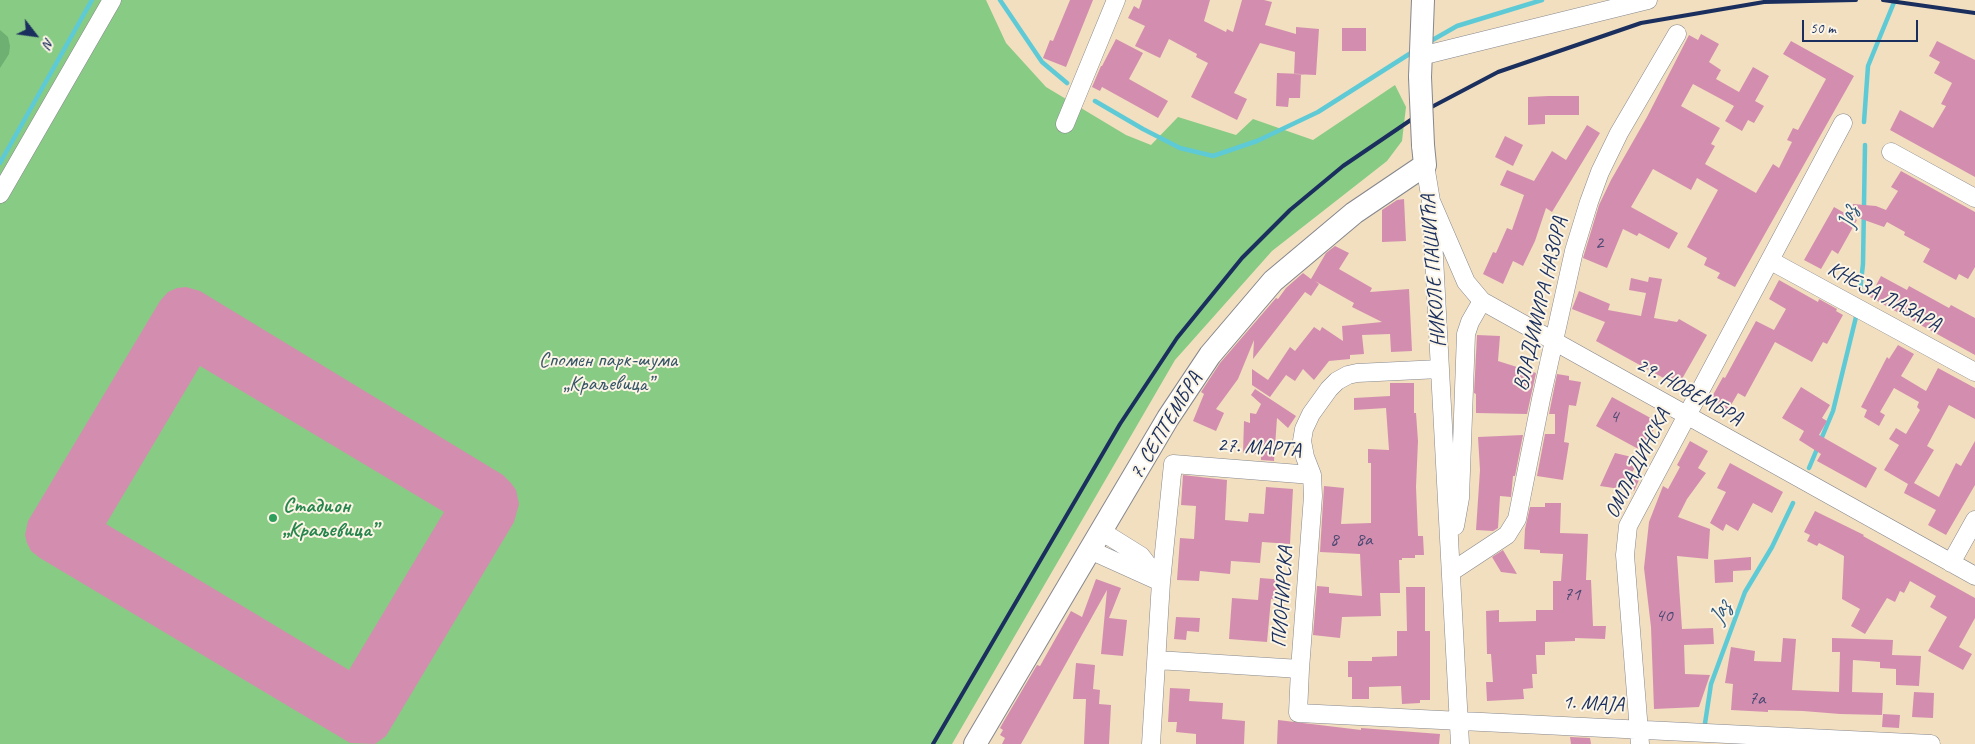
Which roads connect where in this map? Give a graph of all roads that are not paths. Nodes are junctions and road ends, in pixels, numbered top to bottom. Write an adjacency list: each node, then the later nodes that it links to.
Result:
1 (112, 0): 11 (street)
2 (1116, 0): 8 (street)
3 (1423, 0): 6 (main road, НИКОЛЕ ПАШИЋА)
4 (1648, 0): 6 (street)
5 (1677, 34): 16 (street, ВЛАДИМИРА НАЗОРА)
6 (1421, 57): 10 (main road, НИКОЛЕ ПАШИЋА, bridge)
7 (1843, 123): 14 (street, ОМЛАДИНСКА)
8 (1065, 124)
9 (1891, 152): 12 (street)
10 (1424, 155): 13 (street, НИКОЛЕ ПАШИЋА); 22 (main road, 7. СЕПТЕМБРА)
11 (0, 194)
12 (1975, 198)
13 (1431, 201): 15 (street, 29. НОВЕМБРА); 17 (street, НИКОЛЕ ПАШИЋА)
14 (1771, 261): 18 (street, КНЕЗА ЛАЗАРА); 19 (street, ОМЛАДИНСКА)
15 (1482, 301): 16 (street, 29. НОВЕМБРА); 23 (street, НИКОЛЕ ПАШИЋА)
16 (1554, 342): 19 (street, 29. НОВЕМБРА); 25 (street, ВЛАДИМИРА НАЗОРА)
17 (1440, 369): 20 (street, 27. МАРТА); 23 (street, НИКОЛЕ ПАШИЋА)
18 (1975, 372)
19 (1688, 417): 24 (street, 29. НОВЕМБРА); 31 (street, ОМЛАДИНСКА)
20 (1312, 475): 27 (street, 27. МАРТА); 29 (street, ПИОНИРСКА)
21 (1975, 520): 24 (street)
22 (1096, 541): 27 (street); 33 (main road, 7. СЕПТЕМБРА)
23 (1449, 543): 25 (street, НИКОЛЕ ПАШИЋА)
24 (1951, 563): 26 (street, 29. НОВЕМБРА)
25 (1451, 572): 30 (street, НИКОЛЕ ПАШИЋА)
26 (1975, 576)
27 (1161, 582): 28 (street)
28 (1157, 660): 29 (street, ПИОНИРСКА); 34 (street)
29 (1300, 669): 30 (street, 1. МАЈА)
30 (1458, 721): 31 (street, 1. МАЈА); 35 (street, НИКОЛЕ ПАШИЋА)
31 (1640, 736): 32 (street, 1. МАЈА)
32 (1816, 741): 36 (street, 1. МАЈА)
33 (974, 744)
34 (1151, 744)
35 (1460, 744)
36 (1931, 744)

